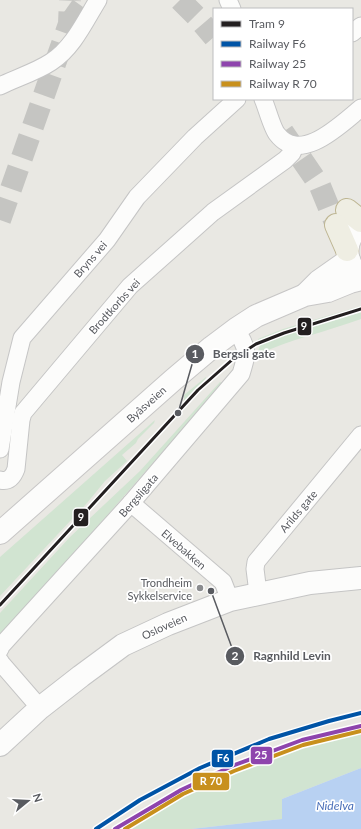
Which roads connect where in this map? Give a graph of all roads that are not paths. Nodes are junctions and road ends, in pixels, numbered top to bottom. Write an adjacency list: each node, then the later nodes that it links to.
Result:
1 (98, 0): 4 (street)
2 (361, 26): 3 (street)
3 (353, 32)
4 (0, 86)
5 (236, 100): 13 (street, Bryns vei)
6 (265, 100): 8 (street)
7 (361, 108): 8 (street)
8 (295, 146): 14 (street, Brodtkorbs vei)
9 (351, 220): 10 (highway)
10 (354, 266): 11 (main road, Byåsveien)
11 (236, 329): 15 (street, Bergsligata); 16 (main road, Byåsveien)
12 (361, 435): 18 (street, Arilds gate)
13 (0, 449)
14 (0, 480)
15 (131, 503): 19 (street, Elvebakken); 20 (street, Bergsligata)
16 (0, 533)
17 (361, 578): 18 (main road, Osloveien)
18 (258, 593): 19 (main road, Osloveien)
19 (230, 600): 22 (main road, Osloveien)
20 (0, 649)
21 (0, 660): 22 (street)
22 (40, 708): 23 (main road, Osloveien)
23 (0, 745)

